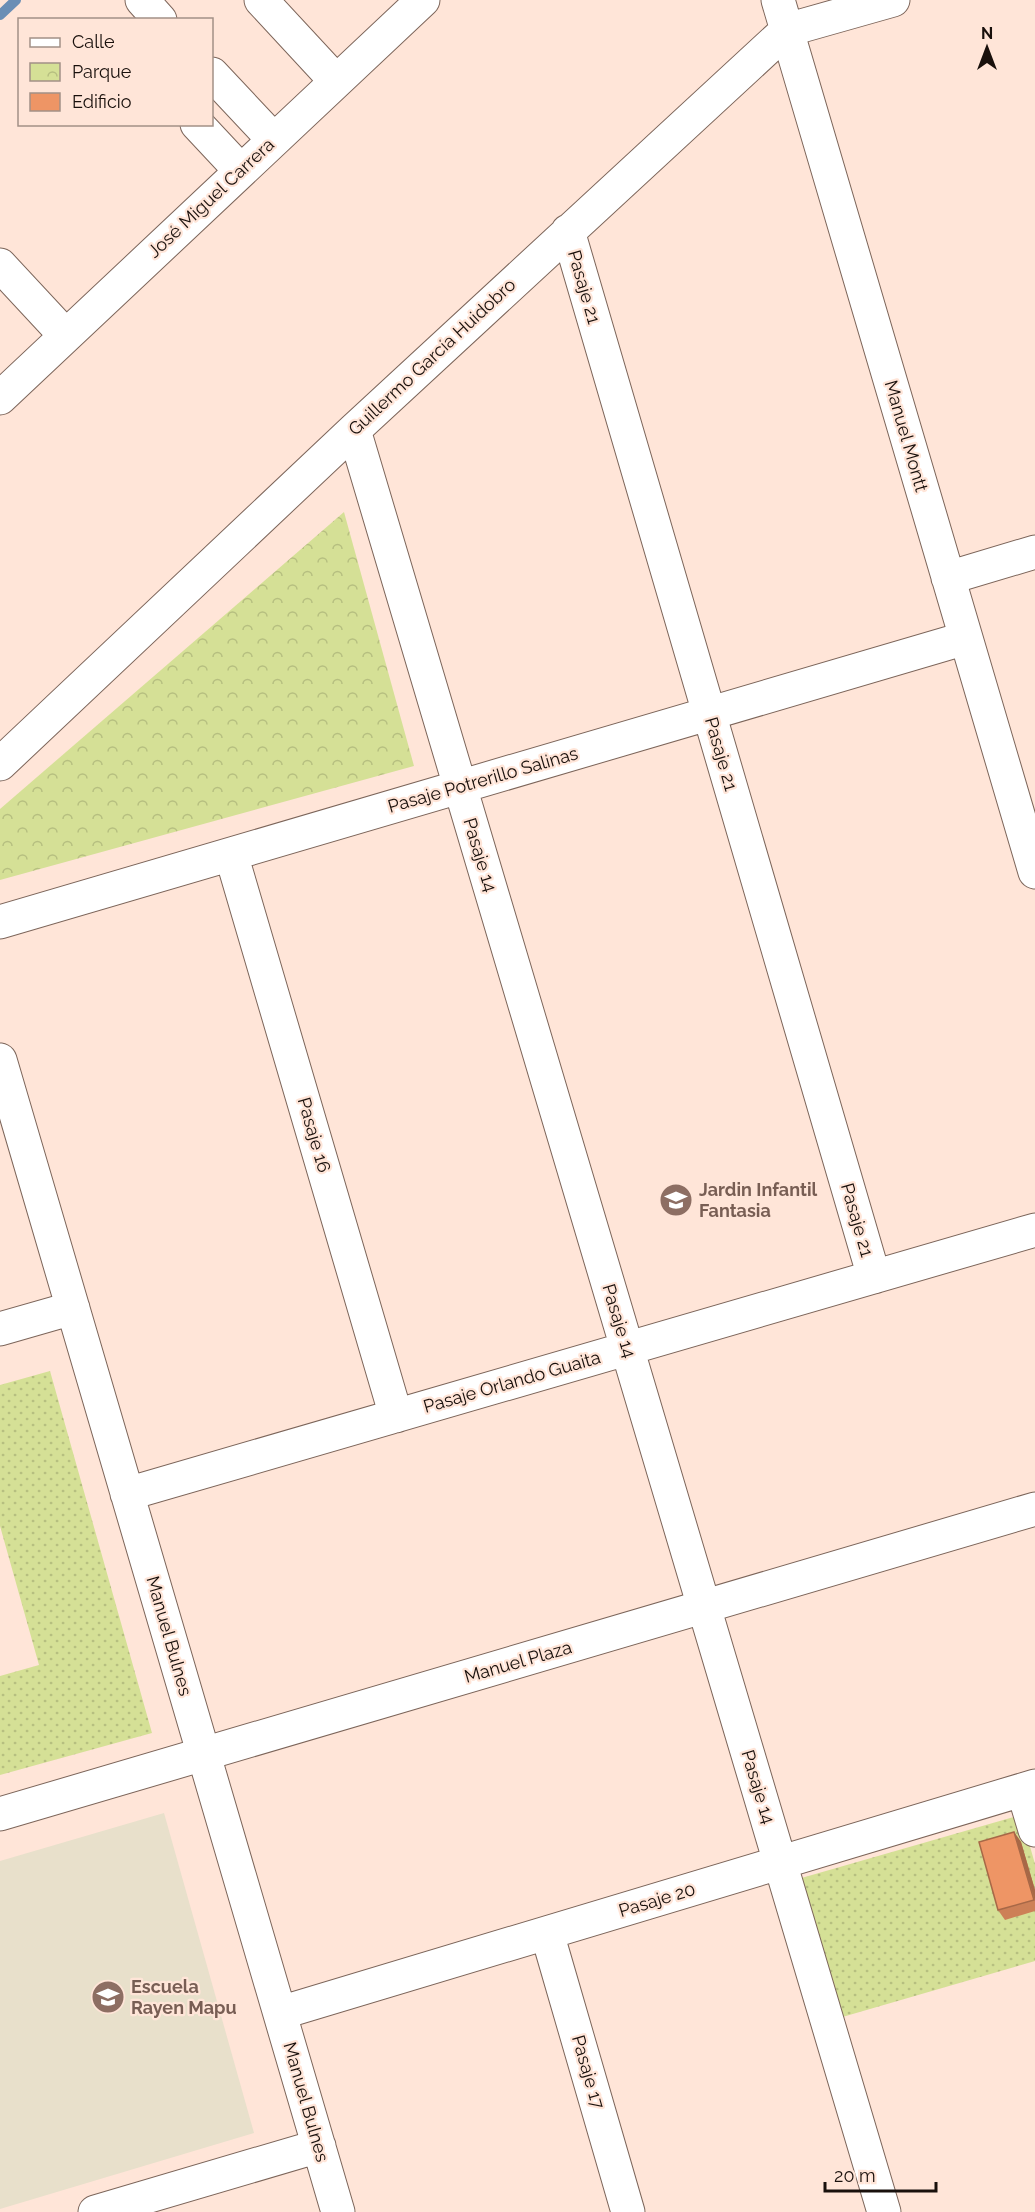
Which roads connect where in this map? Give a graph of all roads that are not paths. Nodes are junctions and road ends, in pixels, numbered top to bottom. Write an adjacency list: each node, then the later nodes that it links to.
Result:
1 (142, 0): 6 (street)
2 (261, 0): 8 (street)
3 (423, 0): 8 (street, José Miguel Carrera)
4 (893, 0): 5 (street, Guillermo García Huidobro)
5 (783, 15): 12 (street, Guillermo García Huidobro); 18 (street, Manuel Montt)
6 (158, 18)
7 (213, 75): 10 (street)
8 (336, 81): 10 (street, José Miguel Carrera)
9 (199, 126): 11 (street)
10 (273, 139): 11 (street, José Miguel Carrera)
11 (240, 170): 14 (street, José Miguel Carrera)
12 (568, 231): 16 (street, Guillermo García Huidobro); 20 (street, Pasaje 21)
13 (0, 265): 14 (street)
14 (66, 336): 15 (street, José Miguel Carrera)
15 (0, 398)
16 (354, 430): 21 (street, Guillermo García Huidobro); 22 (street, Pasaje 14)
17 (1035, 552): 18 (street)
18 (948, 578): 19 (street, Manuel Montt)
19 (966, 638): 20 (street, Pasaje Potrerillo Salinas); 24 (street, Manuel Montt)
20 (709, 714): 22 (street, Pasaje Potrerillo Salinas); 28 (street, Pasaje 21)
21 (0, 764)
22 (460, 787): 23 (street, Pasaje Potrerillo Salinas); 31 (street, Pasaje 14)
23 (231, 854): 25 (street, Pasaje Potrerillo Salinas); 32 (street, Pasaje 16)
24 (1035, 872)
25 (0, 922)
26 (0, 1060): 29 (street, Manuel Bulnes)
27 (1035, 1230): 28 (street, Pasaje Orlando Guaita)
28 (873, 1277): 31 (street, Pasaje Orlando Guaita)
29 (73, 1308): 30 (street); 33 (street, Manuel Bulnes)
30 (0, 1329)
31 (628, 1349): 32 (street, Pasaje Orlando Guaita); 35 (street, Pasaje 14)
32 (396, 1416): 33 (street, Pasaje Orlando Guaita)
33 (127, 1494): 36 (street, Manuel Bulnes)
34 (1035, 1509): 35 (street, Manuel Plaza)
35 (704, 1607): 36 (street, Manuel Plaza); 40 (street, Pasaje 14)
36 (203, 1754): 38 (street, Manuel Plaza); 42 (street, Manuel Bulnes)
37 (1029, 1788): 39 (street); 40 (street, Pasaje 20)
38 (0, 1814)
39 (1035, 1830)
40 (780, 1863): 41 (street, Pasaje 20); 47 (street, Pasaje 14)
41 (547, 1933): 42 (street, Pasaje 20); 46 (street, Pasaje 17)
42 (280, 2013): 43 (street, Manuel Bulnes)
43 (319, 2146): 44 (street); 45 (street, Manuel Bulnes)
44 (95, 2212)
45 (338, 2212)
46 (628, 2212)
47 (884, 2212)

